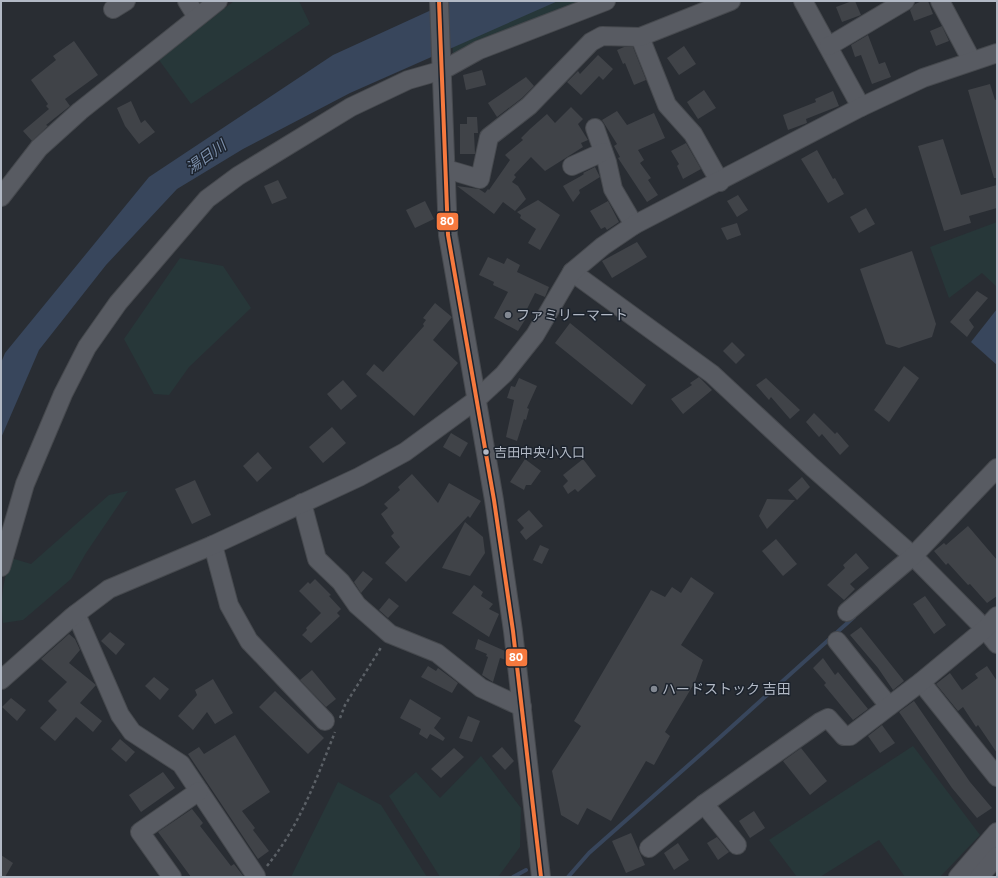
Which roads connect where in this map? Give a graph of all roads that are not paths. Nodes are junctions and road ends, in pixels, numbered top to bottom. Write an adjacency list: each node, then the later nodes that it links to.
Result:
1 (187, 1): 9 (street)
2 (218, 1): 9 (street)
3 (439, 1): 14 (street)
4 (606, 1): 14 (street)
5 (731, 1): 10 (street)
6 (803, 1): 11 (street)
7 (905, 1): 11 (street)
8 (940, 1): 13 (street)
9 (197, 17): 21 (street)
10 (640, 37): 19 (street); 20 (street)
11 (829, 46): 15 (street)
12 (997, 53): 13 (street)
13 (972, 62): 15 (street)
14 (443, 70): 19 (street); 29 (street)
15 (861, 107): 20 (street)
16 (595, 128): 17 (street)
17 (604, 152): 18 (street); 22 (street)
18 (572, 166)
19 (446, 169): 24 (street)
20 (720, 182): 22 (street)
21 (1, 197)
22 (634, 225): 23 (street)
23 (572, 272): 24 (street); 28 (street)
24 (476, 400): 26 (street); 38 (street)
25 (997, 468): 28 (street)
26 (302, 503): 27 (street); 38 (street)
27 (213, 545): 31 (street); 39 (street)
28 (913, 556): 30 (street); 32 (street)
29 (1, 567)
30 (847, 612)
31 (76, 614): 35 (street); 41 (street)
32 (991, 623): 34 (street); 36 (street)
33 (837, 641): 37 (street)
34 (997, 644)
35 (1, 680)
36 (921, 682): 37 (street); 40 (street)
37 (889, 706): 42 (street)
38 (522, 707): 49 (street)
39 (334, 722)
40 (997, 777)
41 (199, 791): 47 (street); 48 (street)
42 (704, 804): 44 (street); 45 (street)
43 (997, 832): 50 (street)
44 (737, 845)
45 (649, 848)
46 (997, 856): 51 (street)
47 (256, 876)
48 (172, 877)
49 (541, 877)
50 (958, 877)
51 (979, 877)

